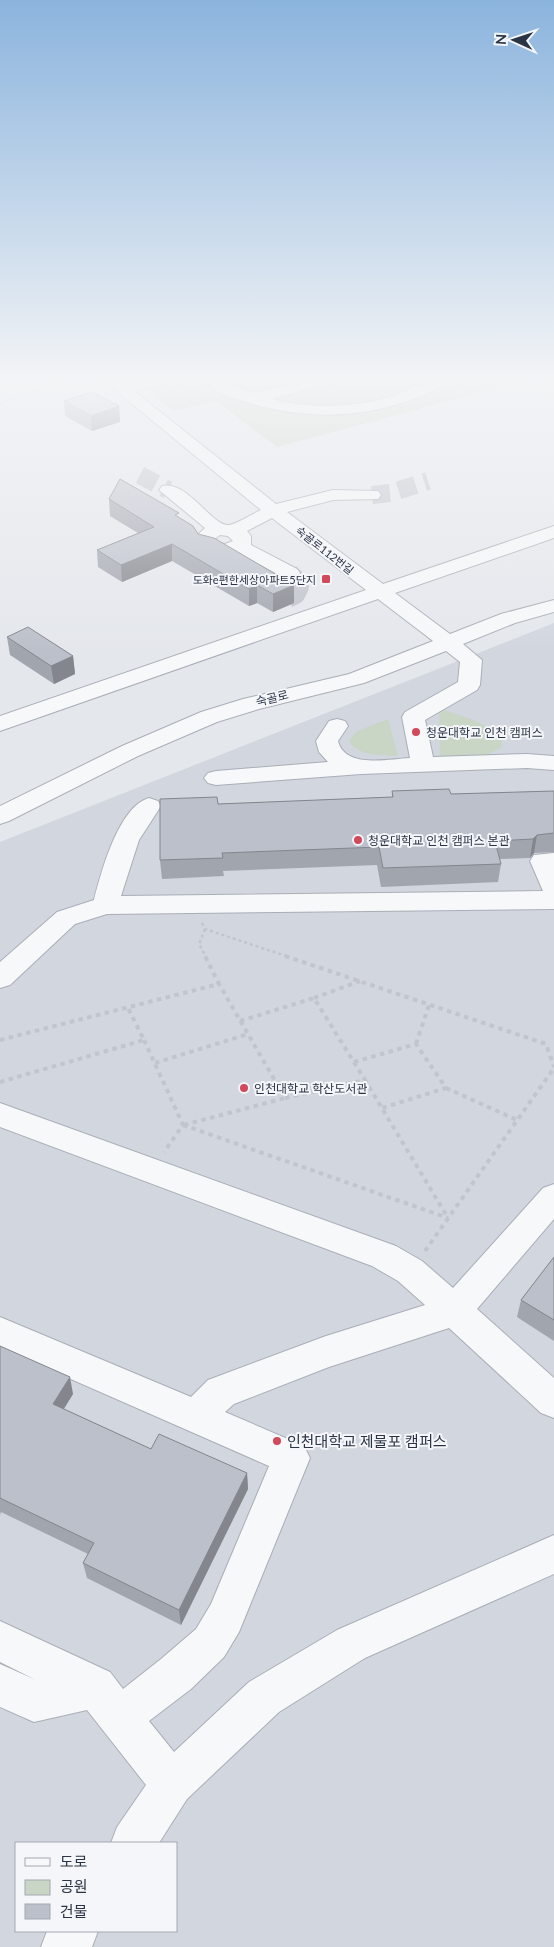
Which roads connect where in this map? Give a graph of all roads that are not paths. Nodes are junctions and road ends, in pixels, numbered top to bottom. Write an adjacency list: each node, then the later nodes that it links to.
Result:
1 (224, 471): 4 (street, 숙골로112번길)
2 (168, 490): 6 (street)
3 (372, 496): 4 (street)
4 (275, 512): 6 (street); 8 (street, 숙골로112번길)
5 (554, 532): 8 (street)
6 (230, 535): 7 (street)
7 (290, 573)
8 (378, 592): 10 (street, 숙골로112번길); 11 (street)
9 (554, 606): 10 (street, 숙골로)
10 (448, 644): 14 (street, 숙골로112번길); 18 (street, 숙골로)
11 (0, 724)
12 (337, 726): 15 (street)
13 (554, 763): 14 (street)
14 (423, 764): 15 (street)
15 (361, 767): 16 (street)
16 (216, 778)
17 (149, 806): 22 (street)
18 (3, 810)
19 (554, 861): 20 (street)
20 (554, 889)
21 (554, 900): 22 (street)
22 (105, 905): 23 (street)
23 (0, 978)
24 (0, 1115): 26 (street)
25 (554, 1197): 26 (street)
26 (454, 1311): 28 (street); 29 (street)
27 (0, 1332): 29 (street)
28 (554, 1401)
29 (196, 1417): 33 (street)
30 (554, 1554): 34 (street)
31 (0, 1641): 33 (street)
32 (0, 1685): 33 (street)
33 (107, 1702): 34 (street)
34 (172, 1784): 35 (street)
35 (134, 1842)
36 (74, 1932): 37 (street)
37 (64, 1947)

